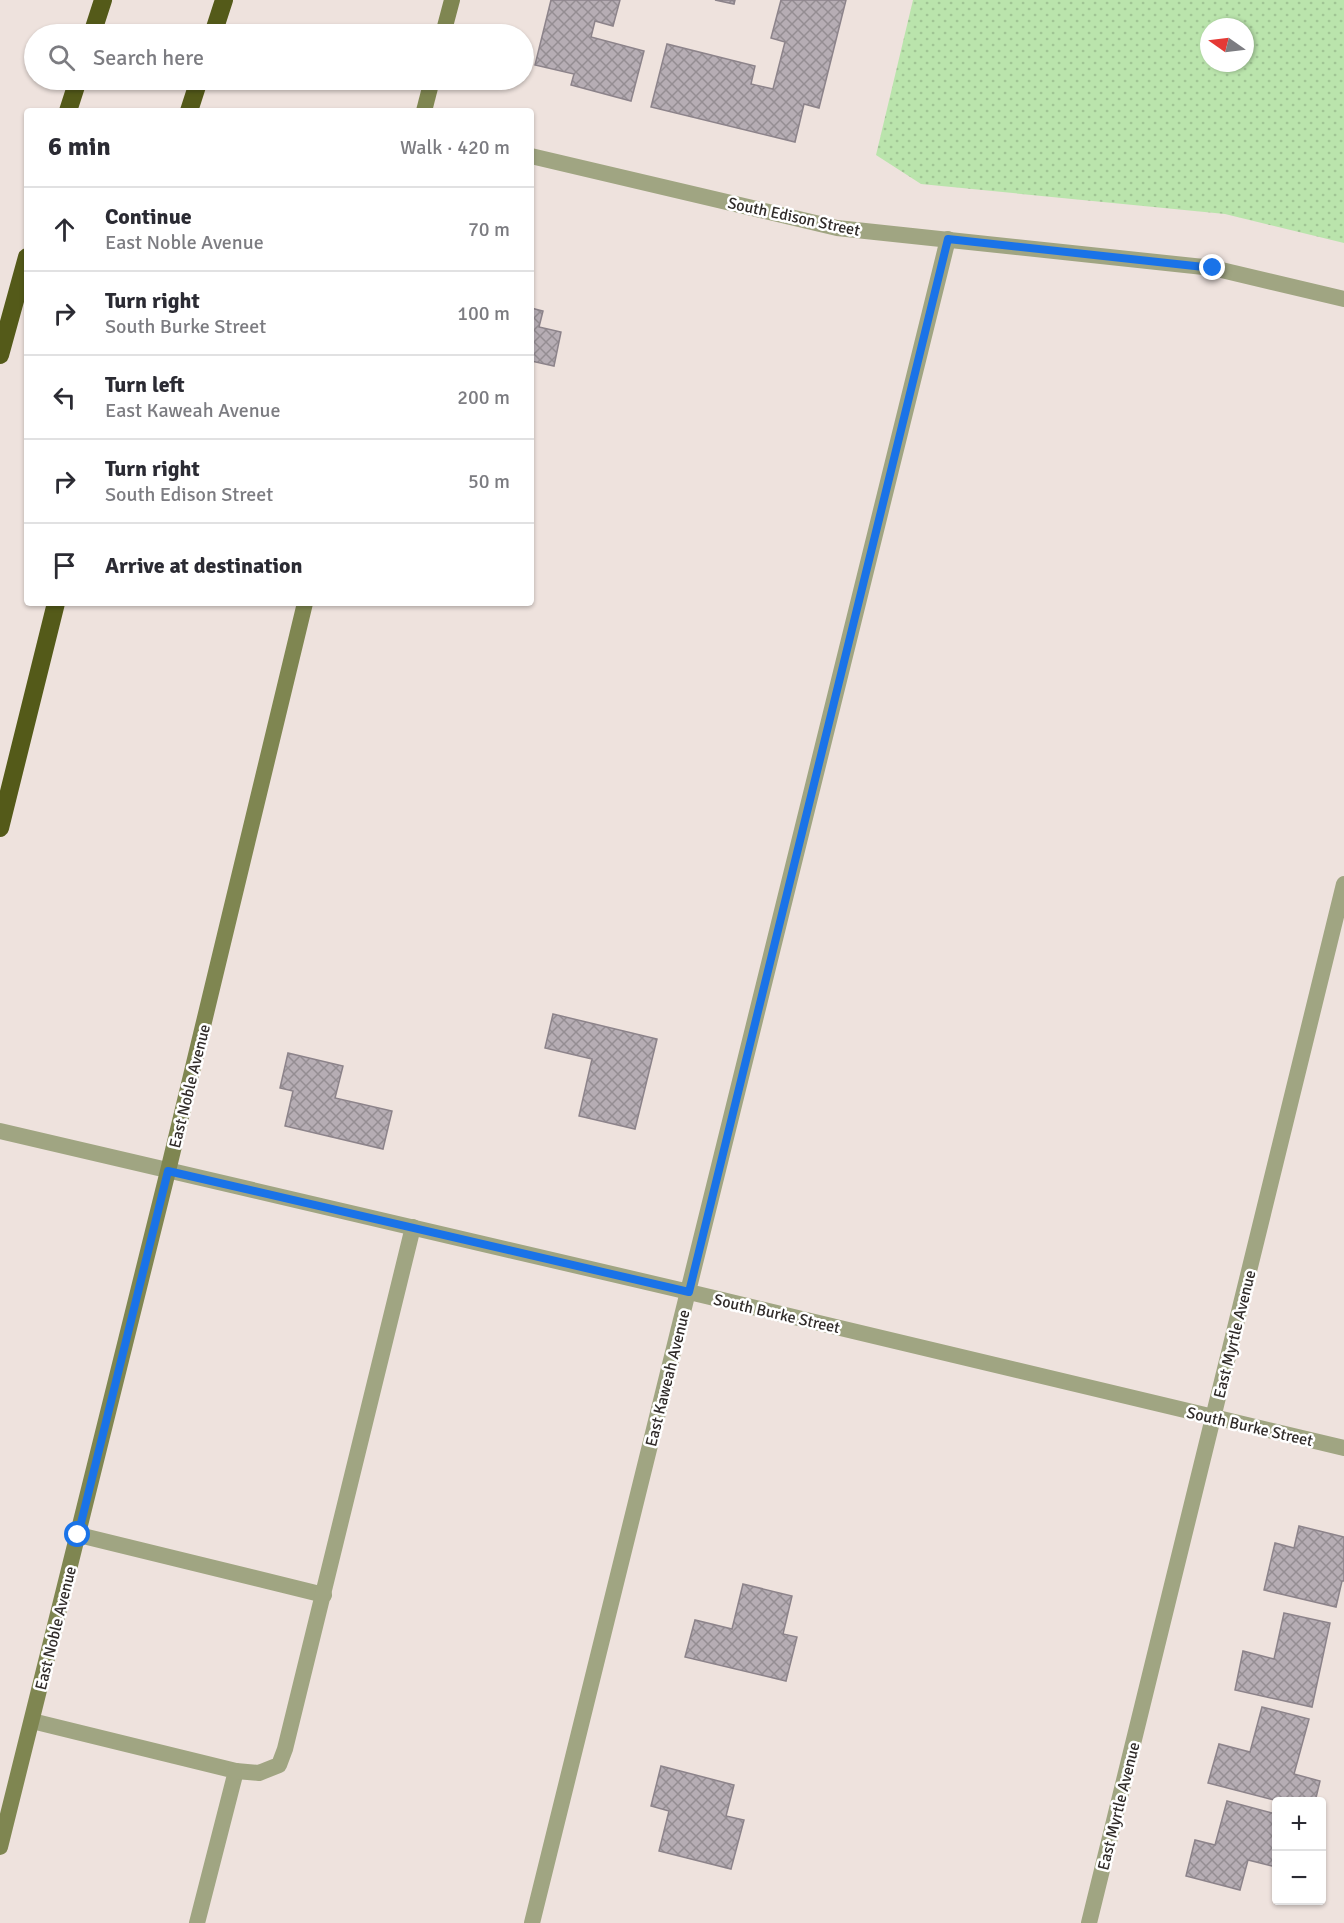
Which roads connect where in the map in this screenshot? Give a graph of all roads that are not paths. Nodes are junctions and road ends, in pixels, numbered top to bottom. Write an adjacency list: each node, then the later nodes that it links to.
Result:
1 (103, 0): 4 (highway)
2 (224, 0): 5 (highway)
3 (452, 0): 6 (main road)
4 (95, 24)
5 (216, 24)
6 (446, 24)
7 (75, 90): 10 (highway)
8 (196, 90): 11 (highway)
9 (429, 90): 12 (main road)
10 (69, 108)
11 (190, 108)
12 (425, 108)
13 (534, 157): 14 (street, South Edison Street)
14 (948, 239): 16 (street, South Edison Street); 25 (street, East Kaweah Avenue)
15 (24, 268): 17 (highway)
16 (1344, 299)
17 (0, 355)
18 (55, 606): 20 (highway)
19 (304, 606): 23 (main road, East Noble Avenue)
20 (0, 828)
21 (1344, 884): 26 (street, East Myrtle Avenue)
22 (0, 1131): 23 (street, South Burke Street)
23 (168, 1171): 24 (street, South Burke Street); 28 (main road, East Noble Avenue)
24 (413, 1227): 25 (street, South Burke Street); 29 (street)
25 (689, 1292): 26 (street, South Burke Street); 34 (street, East Kaweah Avenue)
26 (1214, 1418): 27 (street, South Burke Street); 35 (street, East Myrtle Avenue)
27 (1344, 1448)
28 (78, 1535): 29 (street); 30 (main road, East Noble Avenue)
29 (324, 1595): 31 (street)
30 (32, 1721): 31 (street); 32 (main road, East Noble Avenue)
31 (236, 1771): 33 (street)
32 (0, 1847)
33 (197, 1923)
34 (532, 1923)
35 (1089, 1923)

